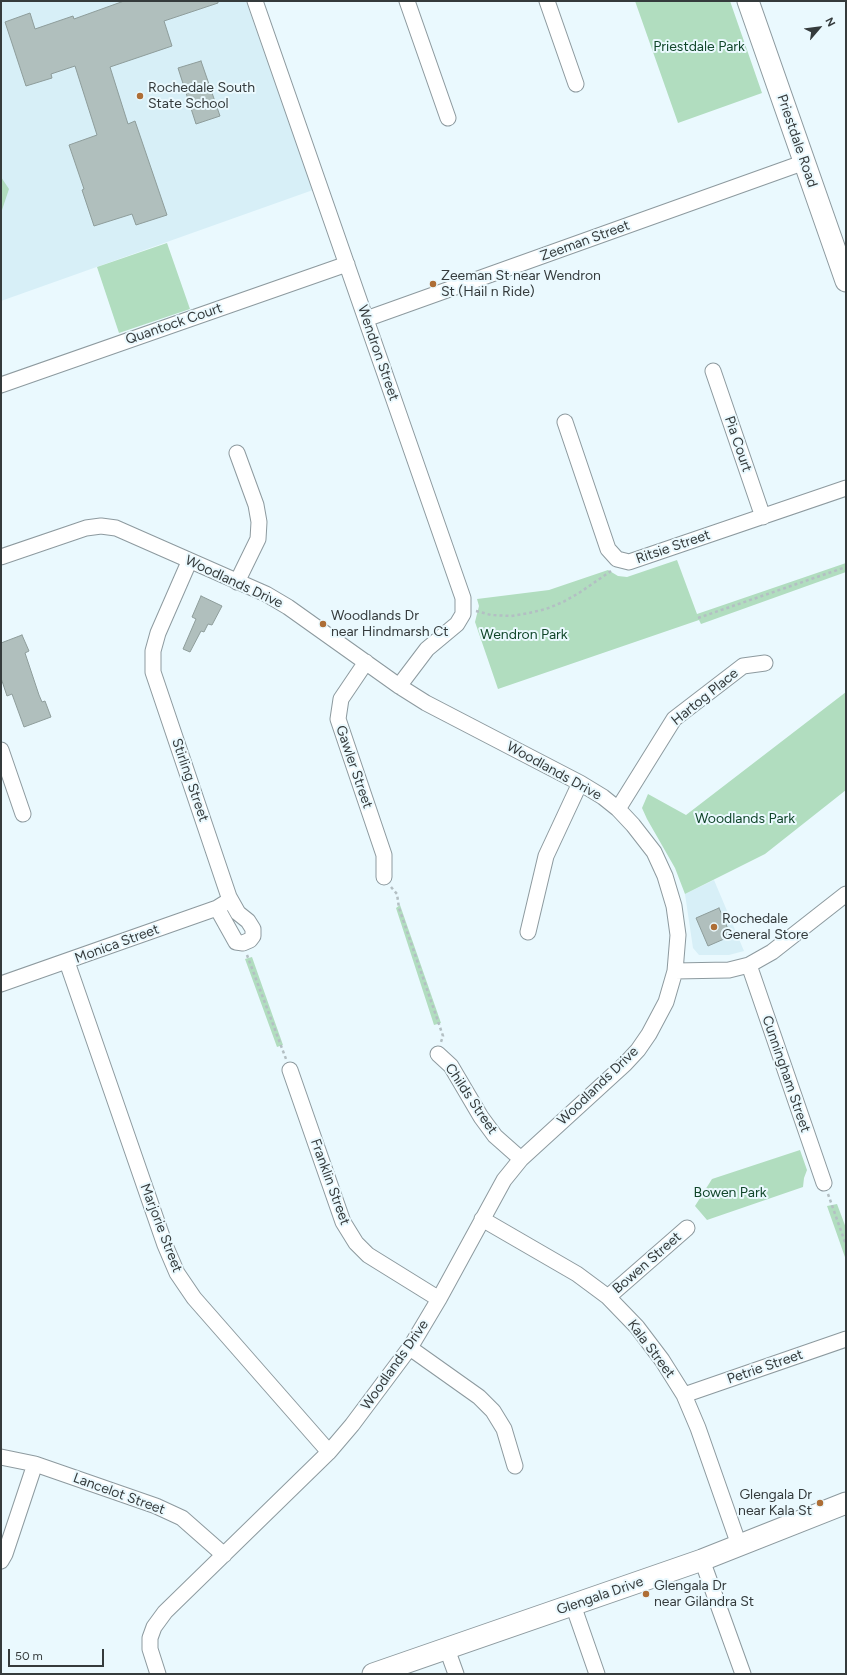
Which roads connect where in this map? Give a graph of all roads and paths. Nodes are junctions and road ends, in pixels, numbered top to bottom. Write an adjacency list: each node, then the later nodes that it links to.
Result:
1 (255, 1): 8 (street, Wendron Street)
2 (407, 1): 6 (street)
3 (548, 1): 5 (street)
4 (748, 1): 7 (street, Priestdale Road)
5 (576, 84)
6 (448, 118)
7 (805, 162): 9 (street, Priestdale Road); 10 (street, Zeeman Street)
8 (347, 264): 10 (street, Wendron Street); 12 (street, Quantock Court)
9 (846, 281)
10 (366, 319): 22 (street, Wendron Street)
11 (713, 370): 16 (street, Pia Court)
12 (1, 385)
13 (566, 422): 18 (street, Ritsie Street)
14 (237, 452): 21 (street)
15 (846, 488): 16 (street, Ritsie Street)
16 (763, 516): 18 (street, Ritsie Street)
17 (1, 557): 19 (street, Woodlands Drive)
18 (619, 559): 22 (path)
19 (189, 562): 21 (street, Woodlands Drive); 33 (street, Stirling Street)
20 (846, 567): 23 (path)
21 (237, 582): 24 (street, Woodlands Drive)
22 (464, 607): 26 (street)
23 (698, 618)
24 (366, 662): 26 (street, Woodlands Drive); 31 (street, Gawler Street)
25 (765, 663): 29 (street, Hartog Place)
26 (399, 686): 28 (street, Woodlands Drive)
27 (1, 750): 30 (street)
28 (580, 783): 29 (street, Woodlands Drive); 35 (street)
29 (618, 809): 39 (street, Woodlands Drive)
30 (23, 814)
31 (384, 877): 41 (path)
32 (846, 894): 38 (street)
33 (228, 897): 34 (street, Monica Street); 36 (street, Stirling Street)
34 (217, 908): 36 (street); 37 (street, Monica Street)
35 (528, 932)
36 (243, 943): 42 (path)
37 (67, 962): 40 (street, Monica Street); 53 (street, Marjorie Street)
38 (749, 965): 39 (street); 44 (street, Cunningham Street)
39 (675, 971): 43 (street, Woodlands Drive)
40 (1, 984)
41 (438, 1054): 43 (street, Childs Street)
42 (290, 1070): 49 (street, Franklin Street)
43 (521, 1159): 45 (street, Woodlands Drive)
44 (824, 1182): 47 (path)
45 (482, 1219): 48 (street, Kala Street); 49 (street, Woodlands Drive)
46 (687, 1228): 48 (street, Bowen Street)
47 (846, 1245)
48 (608, 1297): 52 (street, Kala Street)
49 (439, 1299): 51 (street, Woodlands Drive)
50 (846, 1340): 52 (street, Petrie Street)
51 (410, 1348): 53 (street, Woodlands Drive); 56 (street)
52 (684, 1395): 58 (street, Kala Street)
53 (330, 1452): 59 (street, Woodlands Drive)
54 (1, 1457): 55 (street, Lancelot Street)
55 (35, 1464): 59 (street, Lancelot Street); 61 (street)
56 (515, 1466)
57 (846, 1503): 58 (street, Glengala Drive)
58 (739, 1545): 60 (street, Glengala Drive)
59 (224, 1555): 64 (street, Woodlands Drive)
60 (702, 1560): 62 (street, Glengala Drive); 68 (street)
61 (1, 1562)
62 (573, 1605): 63 (street, Glengala Drive); 67 (street)
63 (447, 1649): 65 (street, Glengala Drive); 66 (street)
64 (158, 1674)
65 (373, 1674)
66 (456, 1674)
67 (597, 1674)
68 (743, 1674)

